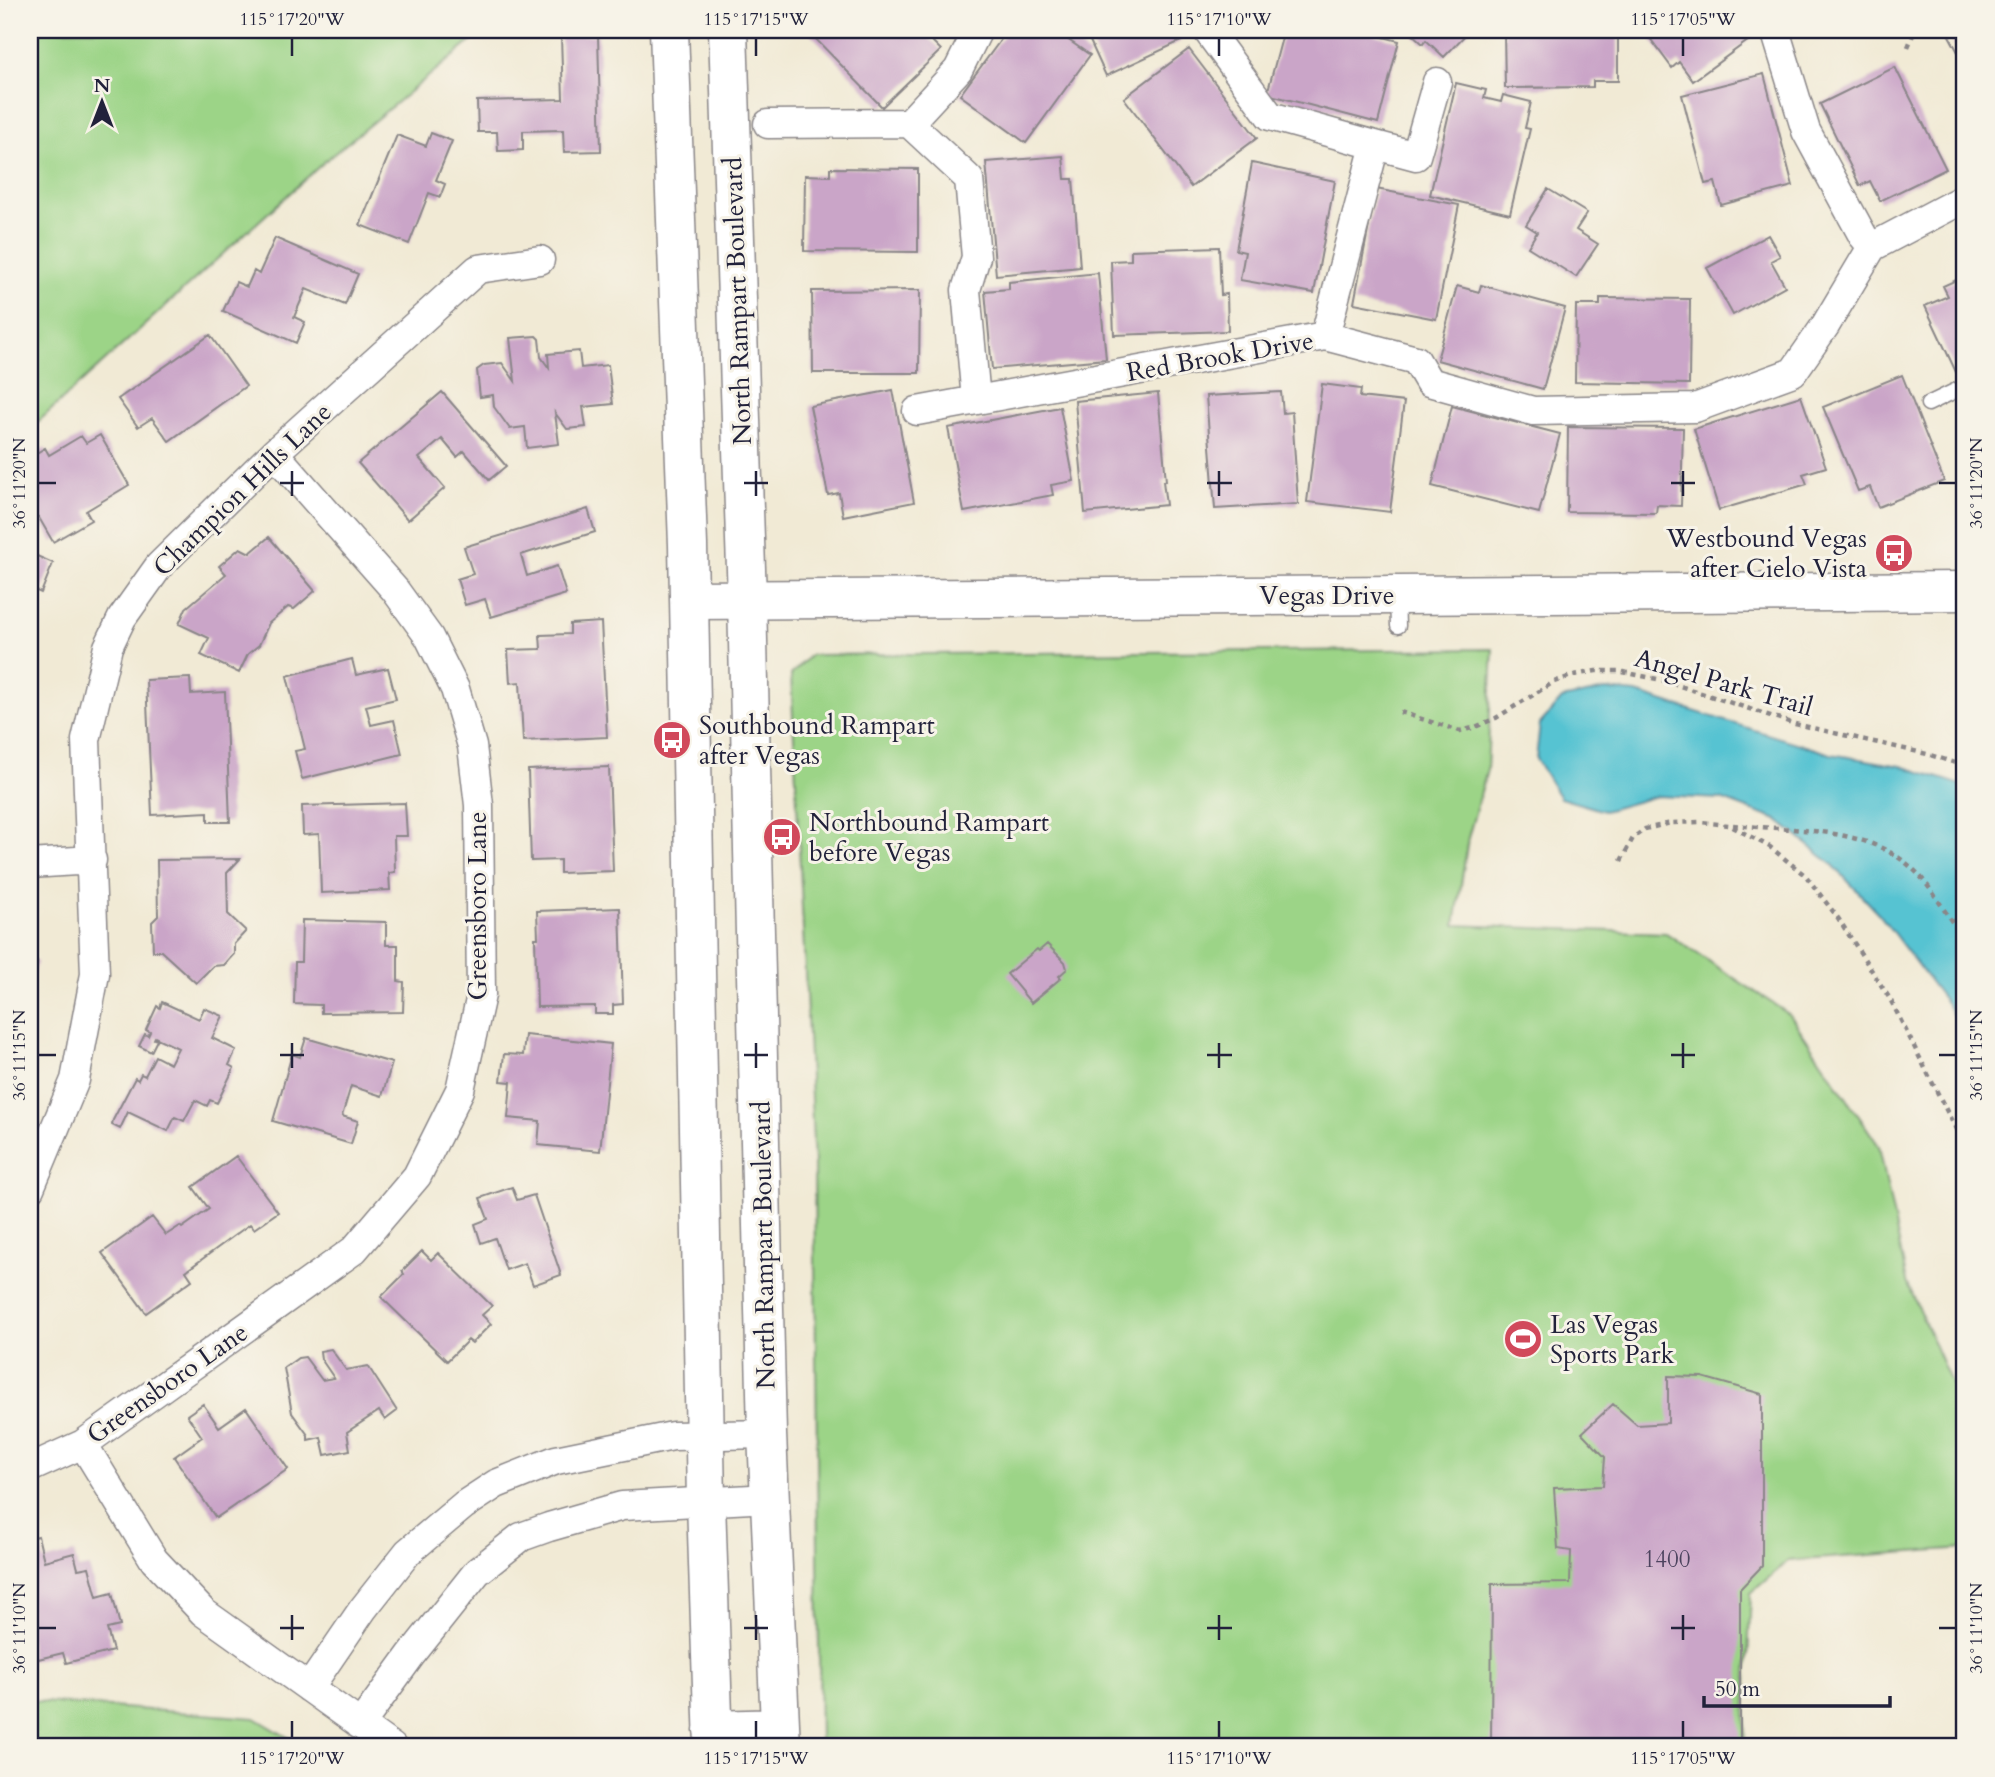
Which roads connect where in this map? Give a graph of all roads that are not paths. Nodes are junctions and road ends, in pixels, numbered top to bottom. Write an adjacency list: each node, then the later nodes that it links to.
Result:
1 (669, 30): 21 (main road)
2 (728, 30): 8 (main road, North Rampart Boulevard)
3 (978, 30): 7 (street)
4 (1207, 30): 9 (street)
5 (1775, 30): 11 (street)
6 (1437, 82): 9 (street)
7 (909, 123): 8 (street); 15 (street)
8 (750, 124): 20 (main road, North Rampart Boulevard)
9 (1375, 145): 13 (street)
10 (1965, 198): 11 (street)
11 (1872, 247): 13 (street, Red Brook Drive)
12 (540, 260): 18 (street, Champion Hills Lane)
13 (1325, 336): 15 (street, Red Brook Drive)
14 (1965, 386): 16 (lane)
15 (976, 400): 17 (street, Red Brook Drive)
16 (1928, 404)
17 (917, 411)
18 (274, 453): 22 (street, Champion Hills Lane); 27 (street, Greensboro Lane)
19 (1965, 591): 20 (main road, Vegas Drive)
20 (747, 599): 21 (main road, Vegas Drive); 25 (main road, North Rampart Boulevard)
21 (690, 600): 26 (main road)
22 (92, 860): 23 (street); 24 (street, Champion Hills Lane)
23 (30, 864)
24 (30, 1188)
25 (767, 1434): 26 (street); 29 (main road, North Rampart Boulevard)
26 (705, 1436): 30 (main road); 31 (street)
27 (83, 1444): 28 (street, Greensboro Lane); 31 (street)
28 (30, 1468)
29 (771, 1498): 30 (street); 34 (main road, North Rampart Boulevard)
30 (706, 1501): 32 (street); 33 (main road)
31 (309, 1688): 32 (street)
32 (360, 1725): 35 (street)
33 (714, 1738): 34 (main road)
34 (780, 1738)
35 (392, 1747)

